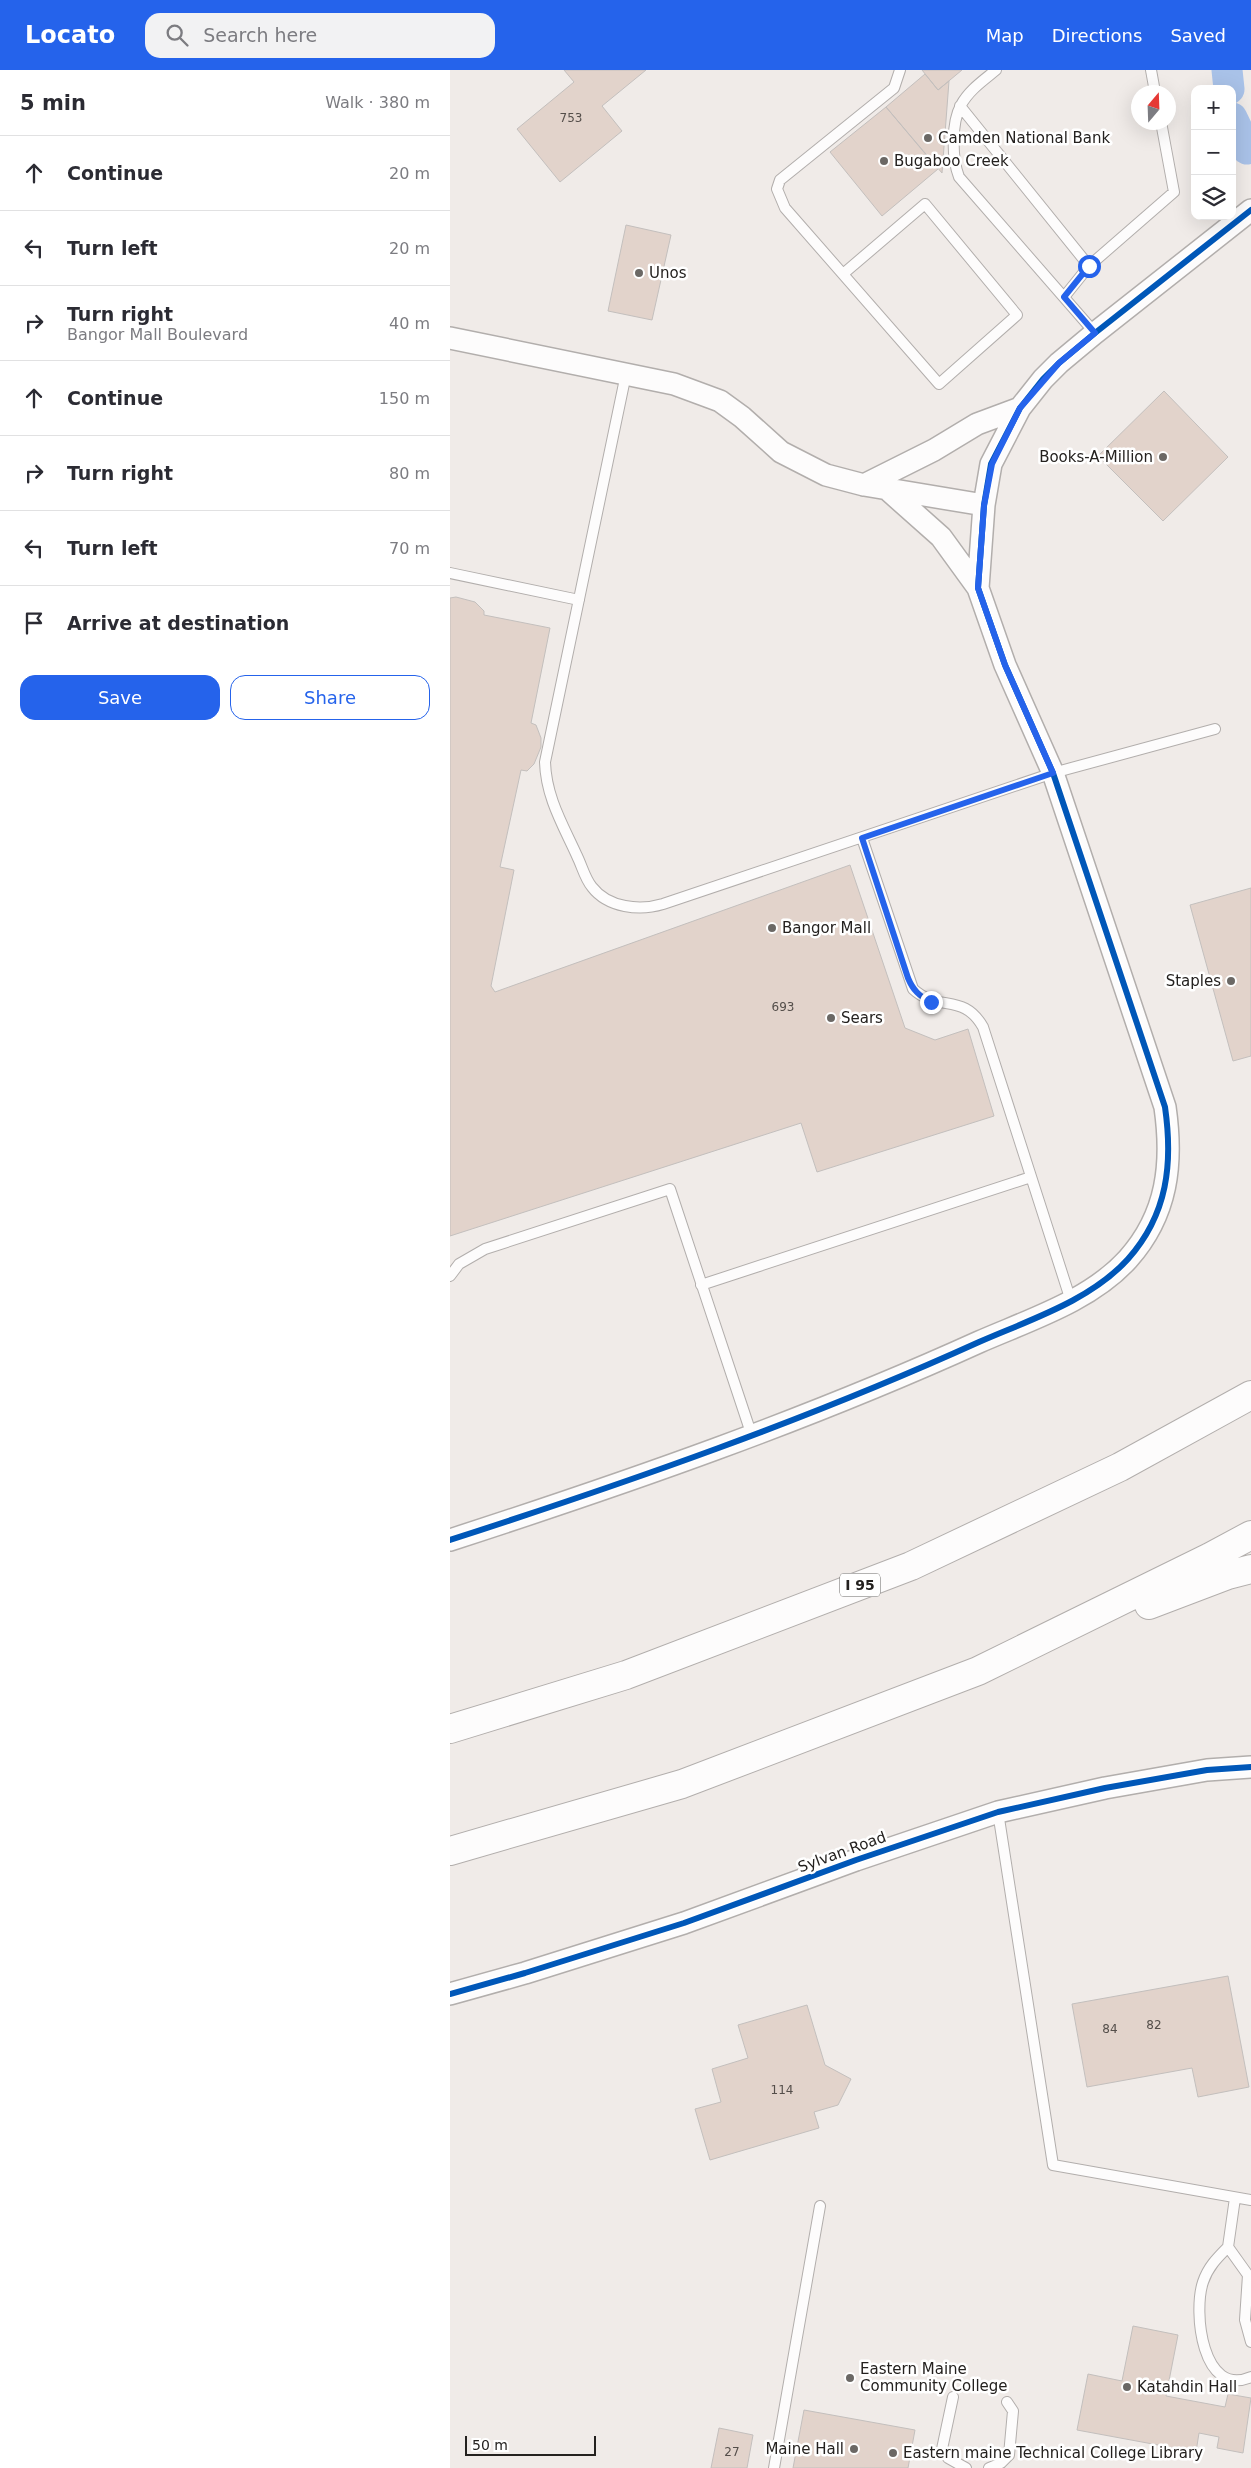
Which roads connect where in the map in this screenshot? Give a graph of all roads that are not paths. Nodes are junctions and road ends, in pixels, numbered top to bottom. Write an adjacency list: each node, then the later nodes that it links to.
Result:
1 (900, 70): 9 (lane)
2 (996, 70): 5 (lane)
3 (1151, 70): 4 (lane)
4 (1154, 85)
5 (960, 106): 8 (lane); 10 (lane)
6 (1162, 130): 8 (lane)
7 (1251, 210): 11 (street)
8 (1089, 266): 10 (lane)
9 (842, 274): 9 (lane)
10 (1064, 297): 11 (lane)
11 (1095, 333): 14 (street)
12 (450, 338): 13 (street)
13 (626, 374): 15 (street); 20 (lane)
14 (1020, 408): 15 (street); 17 (street)
15 (864, 485): 16 (street)
16 (887, 489): 17 (street); 19 (street)
17 (984, 506): 19 (street)
18 (450, 574): 20 (lane)
19 (978, 588): 22 (street)
20 (579, 600): 23 (lane)
21 (1215, 729): 22 (lane)
22 (1053, 773): 23 (lane); 27 (street)
23 (862, 838): 24 (lane)
24 (1031, 1177): 26 (lane); 27 (lane)
25 (450, 1276): 26 (lane)
26 (701, 1285): 29 (lane)
27 (1071, 1301): 29 (street)
28 (1251, 1394): 34 (highway, I 95)
29 (752, 1436): 31 (street)
30 (1251, 1535): 33 (highway)
31 (450, 1540)
32 (1251, 1569): 33 (highway)
33 (978, 1671): 37 (highway)
34 (450, 1729)
35 (1251, 1767): 36 (street, Sylvan Road)
36 (998, 1812): 38 (street, Sylvan Road); 39 (lane)
37 (450, 1851)
38 (450, 1994)
39 (1236, 2198): 40 (lane); 42 (lane)
40 (1251, 2200)
41 (820, 2206): 47 (lane)
42 (1228, 2248): 43 (lane); 44 (lane)
43 (1251, 2342)
44 (1251, 2378)
45 (953, 2397): 48 (lane)
46 (1007, 2402): 49 (lane)
47 (774, 2468)
48 (966, 2468)
49 (989, 2468)

